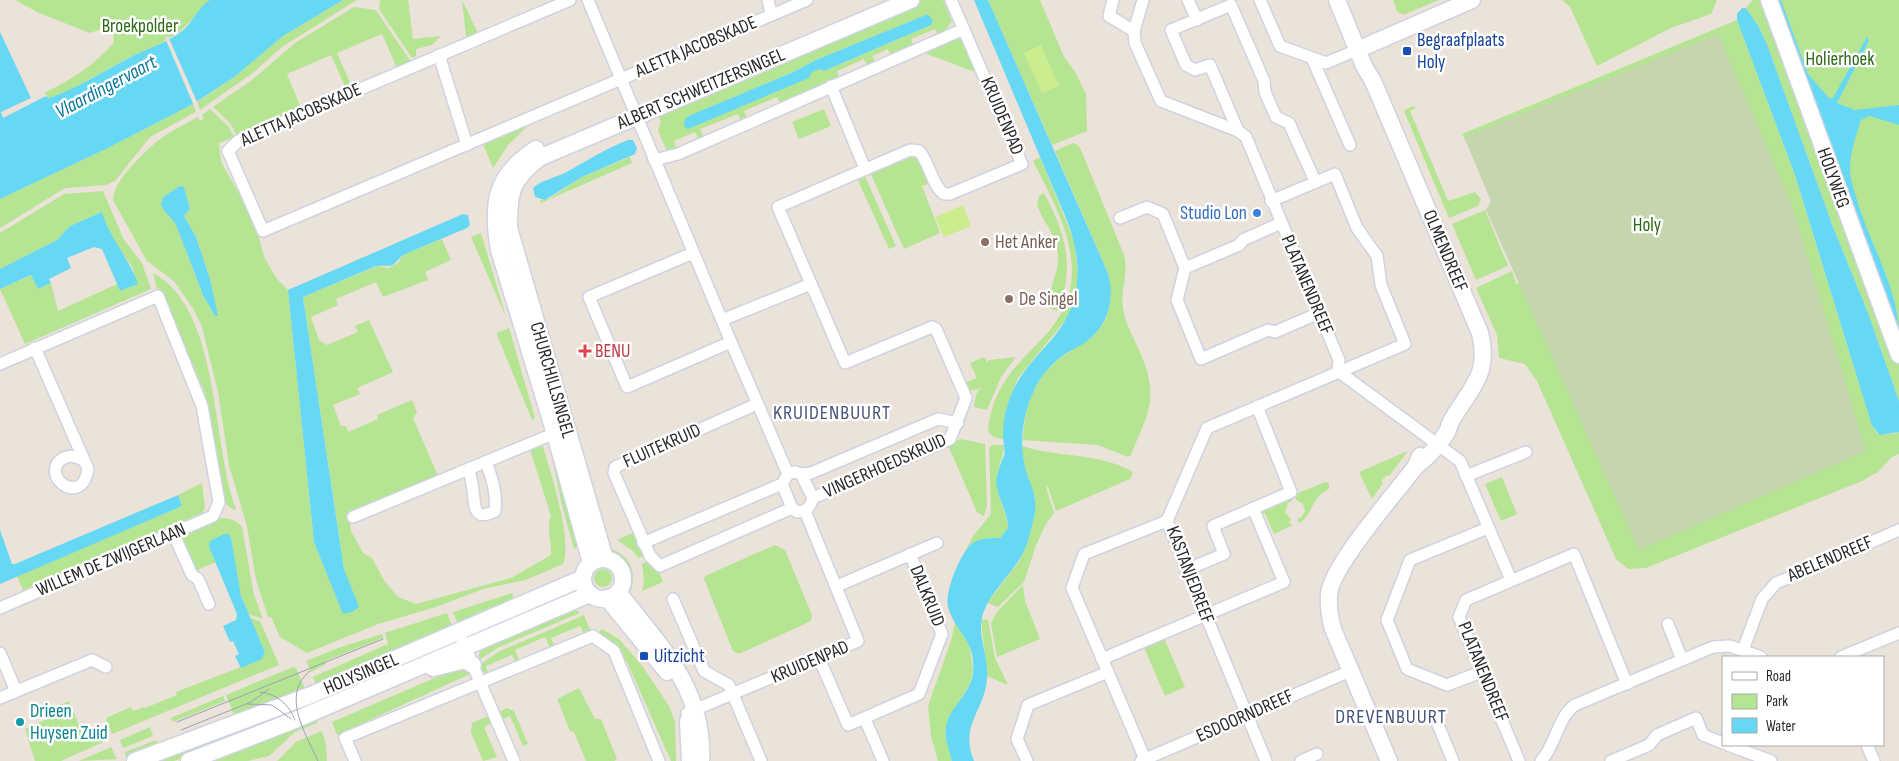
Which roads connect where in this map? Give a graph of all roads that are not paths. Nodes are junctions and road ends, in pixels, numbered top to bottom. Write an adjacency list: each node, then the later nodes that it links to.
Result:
1 (570, 0): 21 (street, ALETTA JACOBSKADE)
2 (588, 0): 23 (street, ALETTA JACOBSKADE)
3 (768, 0): 16 (street, ALETTA JACOBSKADE)
4 (807, 0): 16 (street, ALETTA JACOBSKADE)
5 (882, 0): 25 (street, ALBERT SCHWEITZERSINGEL)
6 (911, 0): 25 (street, ALBERT SCHWEITZERSINGEL)
7 (951, 0): 18 (street, KRUIDENPAD)
8 (1114, 0): 19 (street)
9 (1143, 0): 19 (street)
10 (1188, 0): 17 (street)
11 (1260, 0): 22 (street)
12 (1337, 0): 20 (street, OLMENDREEF)
13 (1346, 0): 20 (street, OLMENDREEF)
14 (1472, 0): 20 (street)
15 (1769, 0): 43 (street, HOLYWEG)
16 (771, 15): 23 (street, ALETTA JACOBSKADE)
17 (1197, 20): 26 (street, PLATANENDREEF); 31 (street, PLATANENDREEF)
18 (964, 29): 24 (street); 30 (street, KRUIDENPAD)
19 (1134, 31): 26 (street)
20 (1361, 48): 22 (street); 50 (street, OLMENDREEF)
21 (439, 55): 27 (street); 27 (street, ALETTA JACOBSKADE)
22 (1312, 58): 28 (street)
23 (621, 80): 25 (street, ALETTA JACOBSKADE); 27 (street, ALETTA JACOBSKADE)
24 (831, 86): 29 (street); 30 (street)
25 (634, 111): 29 (street); 32 (street, ALBERT SCHWEITZERSINGEL)
26 (1238, 131): 33 (street, PLATANENDREEF)
27 (467, 145)
28 (1350, 146)
29 (654, 160): 36 (street)
30 (865, 169): 38 (street, KRUIDENPAD)
31 (1315, 182): 33 (street); 45 (street)
32 (503, 198): 49 (street, CHURCHILLSINGEL)
33 (1271, 201): 35 (street, PLATANENDREEF)
34 (1120, 218): 37 (street)
35 (1281, 223): 37 (street); 39 (street, PLATANENDREEF)
36 (693, 253): 40 (street); 41 (street)
37 (1186, 268): 39 (street)
38 (812, 284): 40 (street); 48 (street, KRUIDENPAD)
39 (1319, 313): 45 (street, PLATANENDREEF)
40 (722, 320): 41 (street)
41 (731, 342): 46 (street)
42 (36, 348): 44 (street); 52 (street); 66 (street, WILLEM DE ZWIJGERLAAN)
43 (1899, 355)
44 (0, 364)
45 (1338, 371): 47 (street, KASTANJEDREEF); 50 (street)
46 (757, 404): 57 (street); 67 (street, FLUITEKRUID)
47 (1257, 406): 60 (street); 63 (street, KASTANJEDREEF)
48 (956, 427): 55 (street); 58 (street, VINGERHOEDSKRUID)
49 (561, 431): 53 (street, CHURCHILLSINGEL); 70 (street, CHURCHILLSINGEL)
50 (1434, 443): 56 (street); 94 (street, OLMENDREEF)
51 (1526, 452): 56 (street)
52 (84, 461)
53 (486, 462): 54 (street, CHURCHILLSINGEL); 54 (street)
54 (469, 469): 62 (street, CHURCHILLSINGEL)
55 (801, 474): 57 (street); 58 (street)
56 (1466, 476): 64 (street)
57 (785, 479): 59 (street); 67 (street)
58 (813, 498): 61 (street)
59 (792, 508): 61 (street); 67 (street, FLUITEKRUID)
60 (1253, 508): 71 (street); 80 (street)
61 (805, 511): 74 (street, KRUIDENPAD)
62 (354, 518)
63 (1167, 521): 71 (street, KASTANJEDREEF); 89 (street)
64 (1488, 528): 73 (street); 96 (street)
65 (1899, 530): 84 (street, ABELENDREEF)
66 (173, 533): 78 (street); 79 (street, WILLEM DE ZWIJGERLAAN)
67 (643, 543)
68 (938, 543): 69 (street)
69 (910, 554): 74 (street); 104 (street, DALKRUID)
70 (598, 561): 72 (street); 76 (street)
71 (1186, 570): 80 (street, KASTANJEDREEF)
72 (583, 578): 75 (street); 83 (street, HOLYSINGEL)
73 (1511, 580): 96 (street, PLATANENDREEF); 98 (street, PLATANENDREEF)
74 (836, 586): 88 (street, KRUIDENPAD)
75 (590, 594): 76 (street); 83 (street, HOLYSINGEL)
76 (612, 595): 102 (street)
77 (673, 598): 100 (street)
78 (209, 604)
79 (0, 608)
80 (1205, 616): 89 (street); 103 (street, KASTANJEDREEF)
81 (1668, 624): 90 (street)
82 (1899, 633): 87 (street)
83 (462, 639): 91 (street); 93 (street, HOLYSINGEL); 111 (street, HOLYSINGEL)
84 (1742, 650): 86 (street); 90 (street)
85 (0, 653): 99 (street)
86 (1758, 656)
87 (1843, 656)
88 (819, 658): 100 (street, KRUIDENPAD); 104 (street, DALKRUID)
89 (1102, 659): 95 (street)
90 (1682, 660): 98 (street)
91 (473, 665): 93 (street, HOLYSINGEL); 97 (street)
92 (106, 667): 99 (street)
93 (421, 667): 112 (street, HOLYSINGEL)
94 (1350, 671): 103 (street, ESDOORNDREEF); 123 (street, OLMENDREEF)
95 (1108, 672): 110 (street); 120 (street)
96 (1481, 672): 125 (street, PLATANENDREEF)
97 (481, 681): 113 (street); 114 (street); 115 (street)
98 (1627, 684): 126 (street)
99 (16, 691): 101 (street)
100 (733, 695): 102 (street, KRUIDENPAD); 118 (street)
101 (0, 698)
102 (692, 711): 116 (street); 117 (street)
103 (1248, 715): 110 (street, ESDOORNDREEF); 121 (street, KASTANJEDREEF)
104 (864, 719): 119 (street)
105 (1437, 722): 124 (street)
106 (1722, 743): 127 (street)
107 (1731, 746): 128 (street)
108 (1867, 746): 129 (street)
109 (1317, 754): 122 (street)
110 (1143, 760)
111 (135, 761)
112 (189, 761)
113 (355, 761)
114 (514, 761)
115 (659, 761)
116 (690, 761)
117 (702, 761)
118 (761, 761)
119 (883, 761)
120 (1027, 761)
121 (1266, 761)
122 (1301, 761)
123 (1389, 761)
124 (1453, 761)
125 (1519, 761)
126 (1541, 761)
127 (1611, 761)
128 (1771, 761)
129 (1874, 761)

